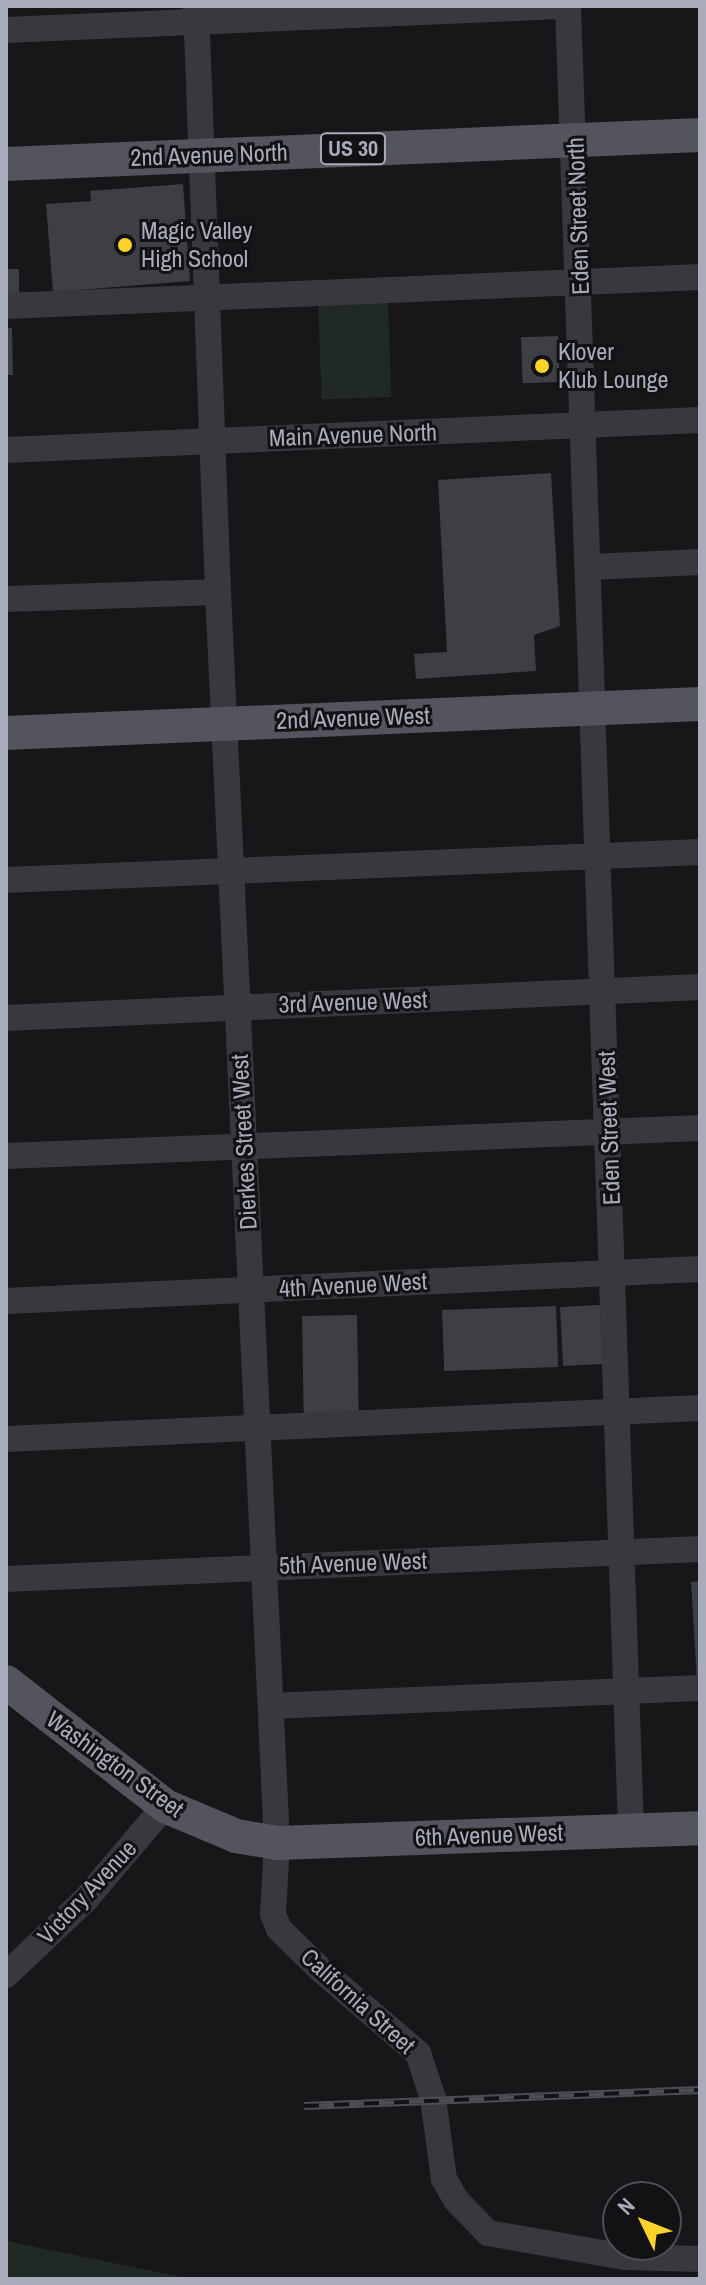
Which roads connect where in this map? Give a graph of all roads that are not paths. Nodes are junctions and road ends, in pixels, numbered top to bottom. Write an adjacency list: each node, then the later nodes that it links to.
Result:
1 (560, 6): 3 (street)
2 (568, 6): 6 (street, Eden Street North)
3 (196, 14): 4 (street); 7 (street, Dierkes Street West)
4 (6, 30)
5 (700, 135): 6 (main road, 2nd Avenue North / US 30)
6 (574, 140): 7 (main road, 2nd Avenue North / US 30); 10 (street, Eden Street North)
7 (203, 156): 8 (main road, 2nd Avenue North / US 30); 11 (street, Dierkes Street West)
8 (6, 164)
9 (700, 277): 10 (street)
10 (580, 282): 11 (street); 14 (street, Eden Street North)
11 (208, 298): 12 (street); 15 (street, Dierkes Street West)
12 (6, 306)
13 (700, 420): 14 (street, Main Avenue North)
14 (586, 425): 15 (street, Main Avenue North); 18 (street, Eden Street West)
15 (214, 441): 16 (street, Main Avenue North); 19 (street, Dierkes Street West)
16 (6, 450)
17 (700, 562): 18 (street)
18 (591, 567): 22 (street, Eden Street West)
19 (218, 592): 20 (street); 23 (street, Dierkes Street West)
20 (6, 599)
21 (700, 704): 22 (main road, 2nd Avenue West)
22 (595, 707): 23 (main road, 2nd Avenue West); 26 (street, Eden Street West)
23 (224, 723): 24 (main road, 2nd Avenue West); 27 (street, Dierkes Street West)
24 (6, 733)
25 (700, 852): 26 (street)
26 (600, 856): 27 (street); 30 (street, Eden Street West)
27 (231, 870): 28 (street); 31 (street, Dierkes Street West)
28 (6, 880)
29 (700, 987): 30 (street, 3rd Avenue West)
30 (604, 992): 31 (street, 3rd Avenue West); 34 (street, Eden Street West)
31 (237, 1006): 32 (street, 3rd Avenue West); 35 (street, Dierkes Street West)
32 (6, 1018)
33 (700, 1128): 34 (street)
34 (609, 1131): 35 (street); 38 (street, Eden Street West)
35 (244, 1150): 36 (street); 39 (street, Dierkes Street West)
36 (6, 1156)
37 (700, 1269): 38 (street, 4th Avenue West)
38 (613, 1273): 39 (street, 4th Avenue West); 42 (street, Eden Street West)
39 (251, 1290): 40 (street, 4th Avenue West); 43 (street, Dierkes Street West)
40 (6, 1301)
41 (700, 1408): 42 (street)
42 (618, 1411): 43 (street); 46 (street, Eden Street West)
43 (258, 1428): 44 (street); 47 (street, Dierkes Street West)
44 (6, 1439)
45 (700, 1549): 46 (street, 5th Avenue West)
46 (622, 1552): 47 (street, 5th Avenue West); 51 (street, Eden Street West)
47 (264, 1567): 48 (street, 5th Avenue West); 52 (street, Dierkes Street West)
48 (6, 1579)
49 (6, 1682): 53 (main road, Washington Street)
50 (700, 1688): 51 (street)
51 (627, 1691): 52 (street); 55 (street, Eden Street West)
52 (271, 1706): 56 (street, Dierkes Street West)
53 (165, 1806): 56 (main road, Washington Street); 57 (street, Victory Avenue)
54 (700, 1828): 55 (main road, 6th Avenue West)
55 (631, 1830): 56 (main road, 6th Avenue West)
56 (277, 1843): 58 (street, California Street)
57 (6, 1975)
58 (700, 2259)

